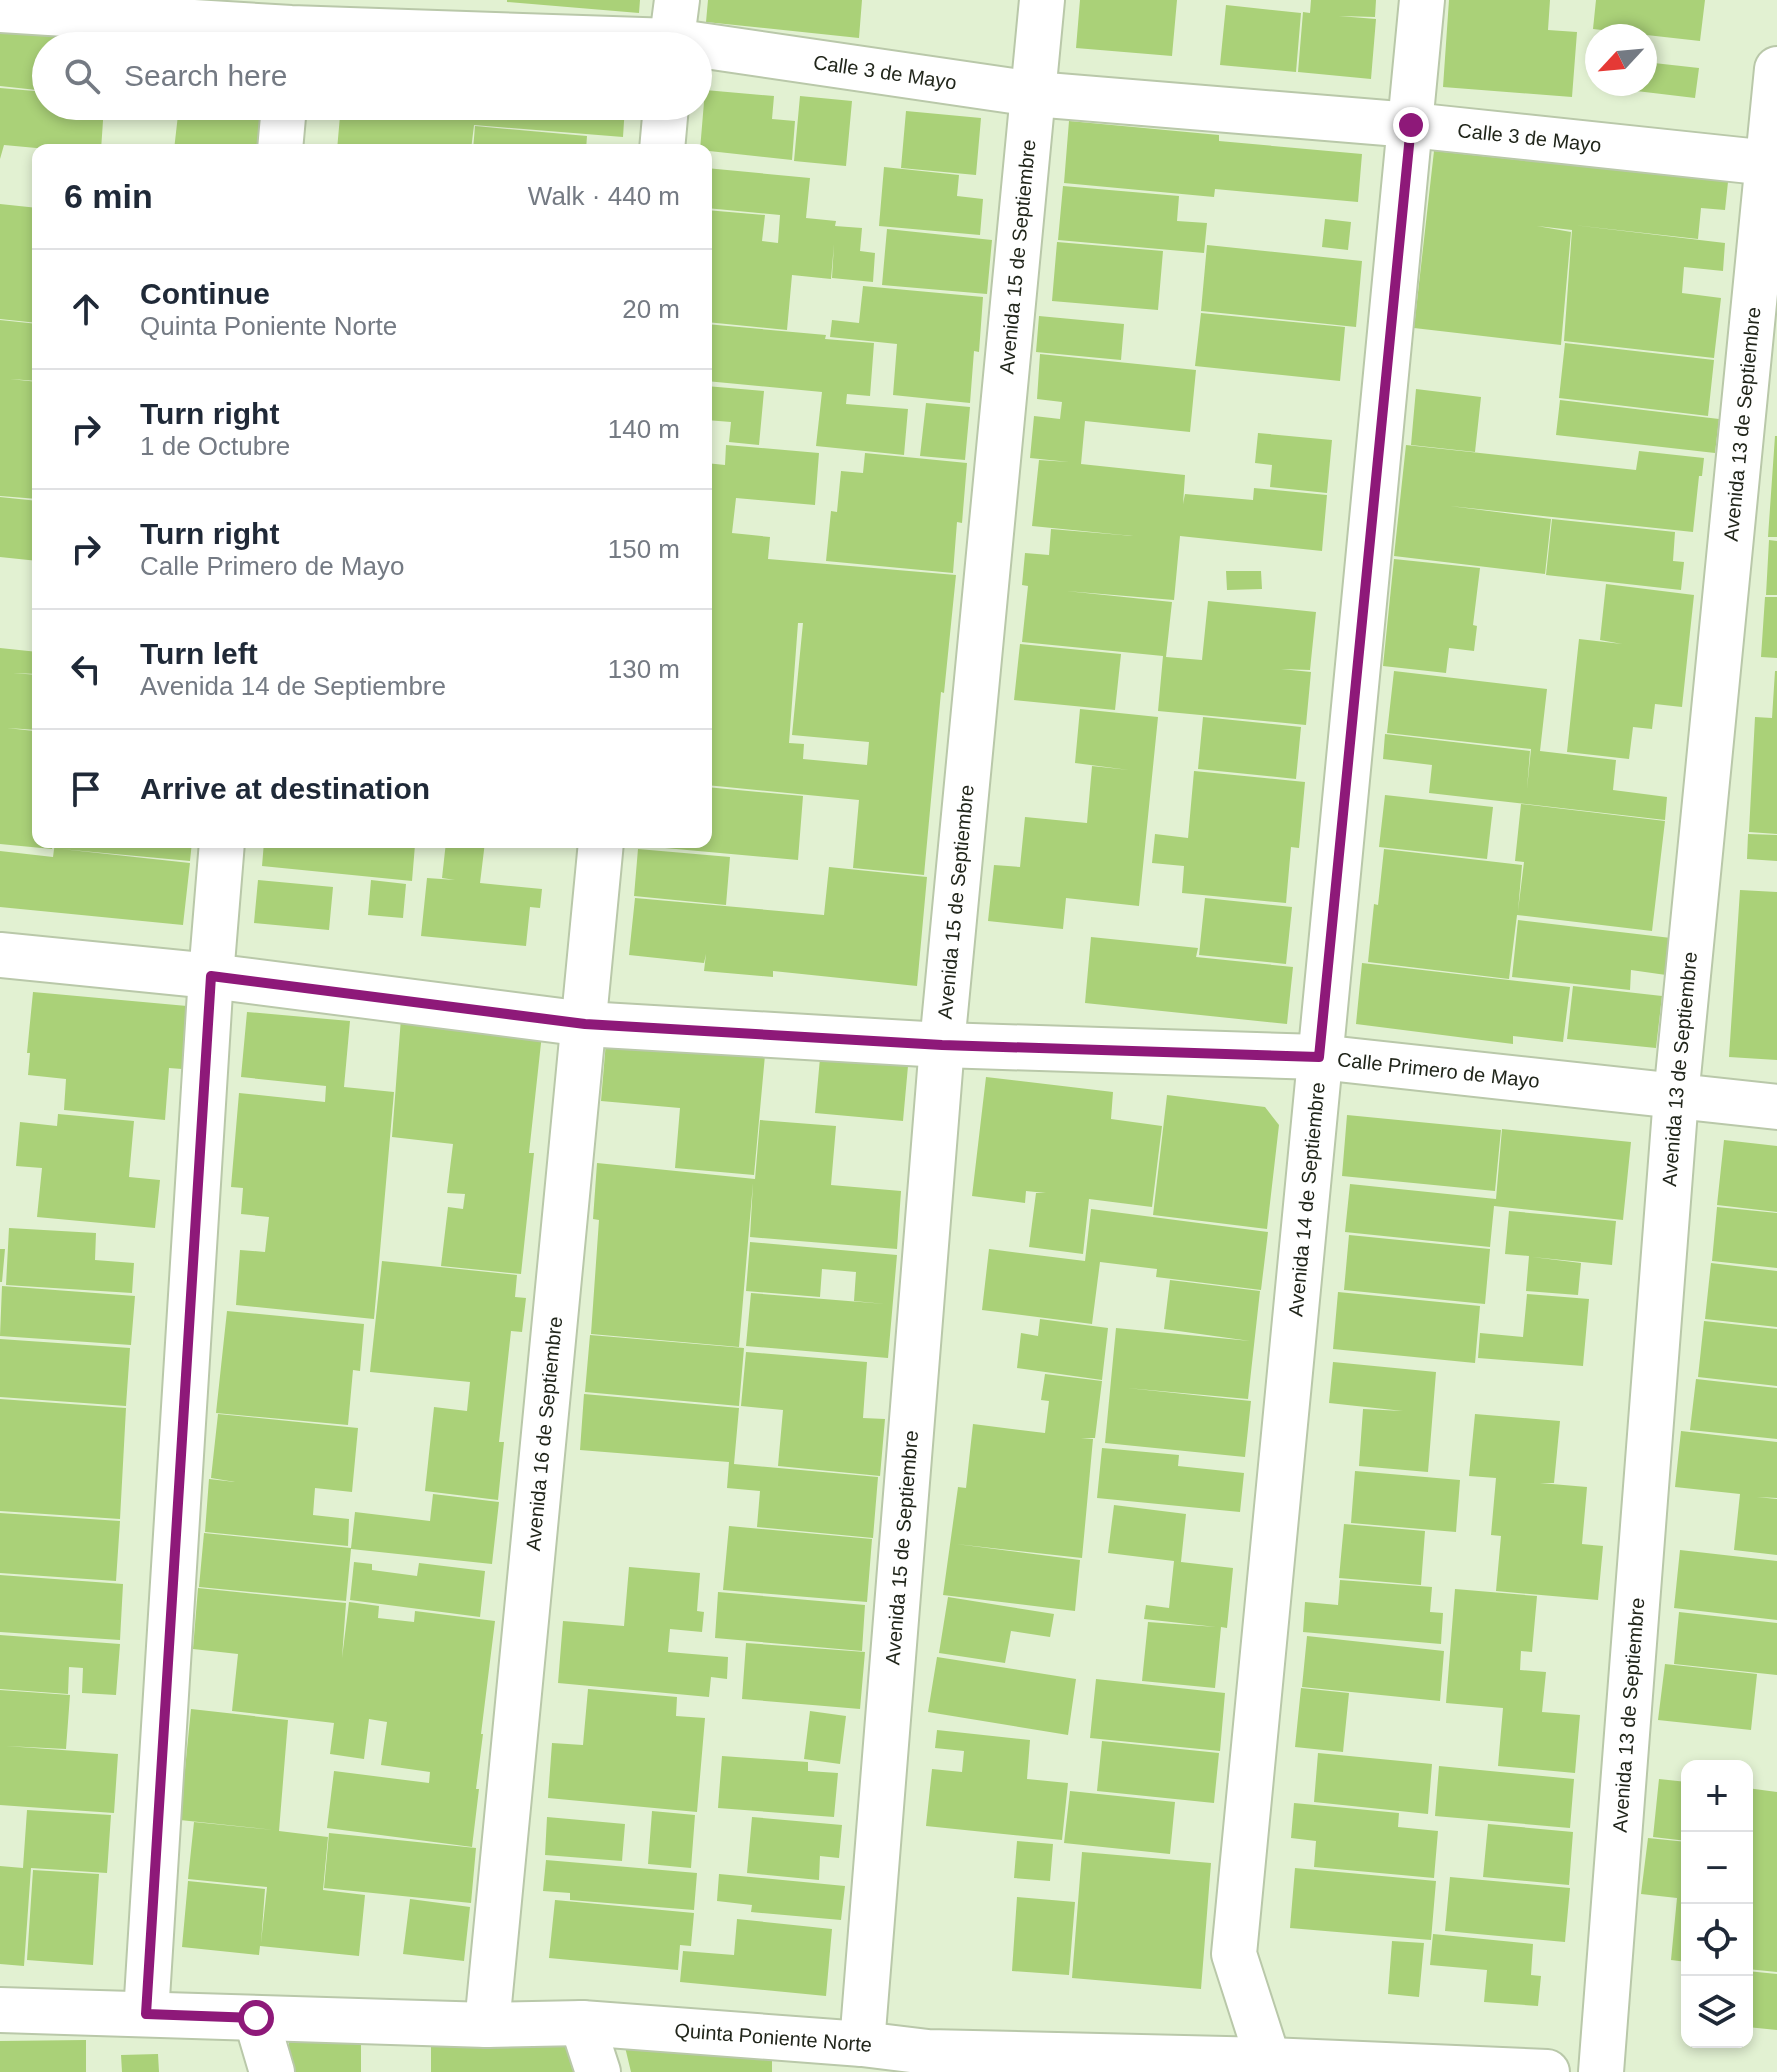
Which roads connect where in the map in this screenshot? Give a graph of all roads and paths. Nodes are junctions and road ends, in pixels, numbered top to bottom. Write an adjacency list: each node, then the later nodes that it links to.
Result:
1 (1042, 0): 8 (street, Avenida 15 de Septiembre)
2 (1422, 0): 11 (street, Avenida 14 de Septiembre)
3 (0, 10): 4 (street, Calle 3 de Mayo)
4 (291, 25): 5 (street, Calle 3 de Mayo)
5 (673, 29)
6 (712, 36): 8 (street, Calle 3 de Mayo)
7 (1777, 69): 14 (street, Avenida 13 de Septiembre)
8 (1034, 94): 11 (street, Calle 3 de Mayo); 20 (street, Avenida 15 de Septiembre)
9 (283, 120): 12 (street)
10 (665, 120): 13 (street)
11 (1411, 125): 14 (street, Calle 3 de Mayo); 21 (street, Avenida 14 de Septiembre)
12 (281, 144)
13 (663, 144)
14 (1769, 163): 22 (street, Avenida 13 de Septiembre)
15 (222, 848): 18 (street)
16 (600, 848): 19 (street, Avenida 16 de Septiembre)
17 (0, 955): 18 (street, Calle Primero de Mayo)
18 (211, 976): 19 (street, Calle Primero de Mayo); 25 (street)
19 (585, 1024): 20 (street, Calle Primero de Mayo); 28 (street, Avenida 16 de Septiembre)
20 (942, 1045): 21 (street, Calle Primero de Mayo); 29 (street, Avenida 15 de Septiembre)
21 (1319, 1057): 22 (street, Calle Primero de Mayo); 31 (street, Avenida 14 de Septiembre)
22 (1676, 1097): 23 (street, Calle Primero de Mayo); 35 (street, Avenida 13 de Septiembre)
23 (1777, 1107)
24 (0, 2010): 25 (street, Quinta Poniente Norte)
25 (146, 2014): 26 (street, Quinta Poniente Norte)
26 (256, 2018): 28 (street, Quinta Poniente Norte); 32 (street)
27 (582, 2023): 28 (street, Quinta Poniente Norte); 29 (street, Quinta Poniente Norte); 33 (street)
28 (487, 2025)
29 (862, 2044): 30 (street, Quinta Poniente Norte)
30 (930, 2062): 31 (street, Quinta Poniente Norte)
31 (1270, 2066): 34 (street, Quinta Poniente Norte)
32 (272, 2072)
33 (598, 2072)
34 (1547, 2072)
35 (1601, 2072)

